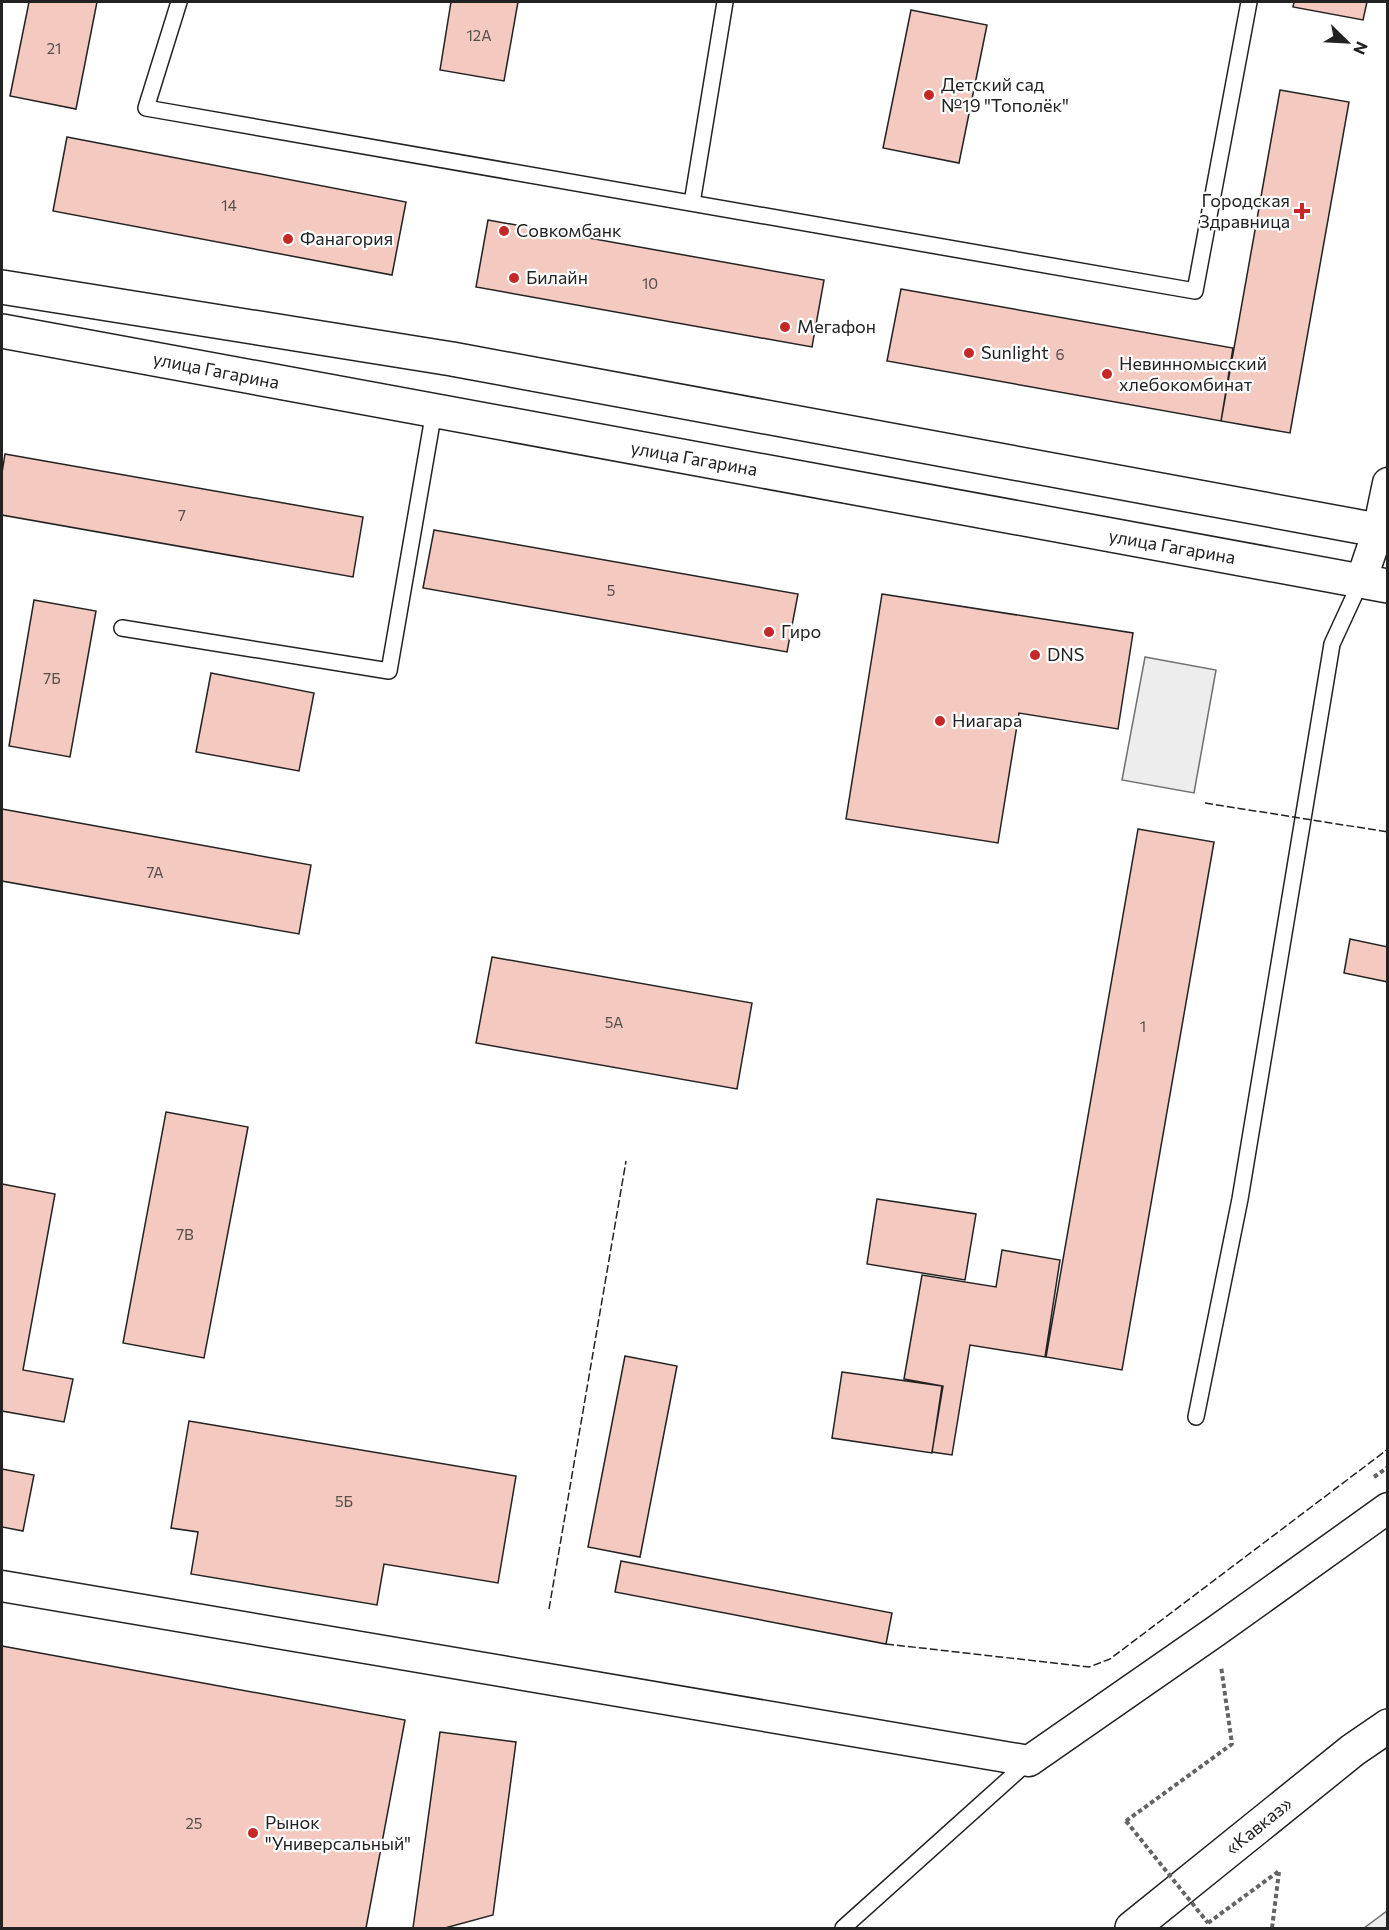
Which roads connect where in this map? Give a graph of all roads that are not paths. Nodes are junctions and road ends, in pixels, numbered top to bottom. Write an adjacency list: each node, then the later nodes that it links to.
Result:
1 (179, 2): 4 (lane)
2 (725, 2): 4 (lane)
3 (1249, 2): 4 (lane)
4 (692, 203)
5 (2, 287): 9 (main road)
6 (2, 331): 7 (main road, улица Гагарина)
7 (434, 411): 10 (main road, улица Гагарина); 11 (lane)
8 (1388, 483): 9 (street)
9 (1383, 531): 10 (street)
10 (1374, 584): 12 (lane)
11 (122, 628)
12 (1196, 1417)
13 (1388, 1508): 16 (street)
14 (2, 1586): 16 (street)
15 (1388, 1726): 18 (main road, «Кавказ»)
16 (1029, 1761): 17 (lane)
17 (843, 1929)
18 (1132, 1929)

